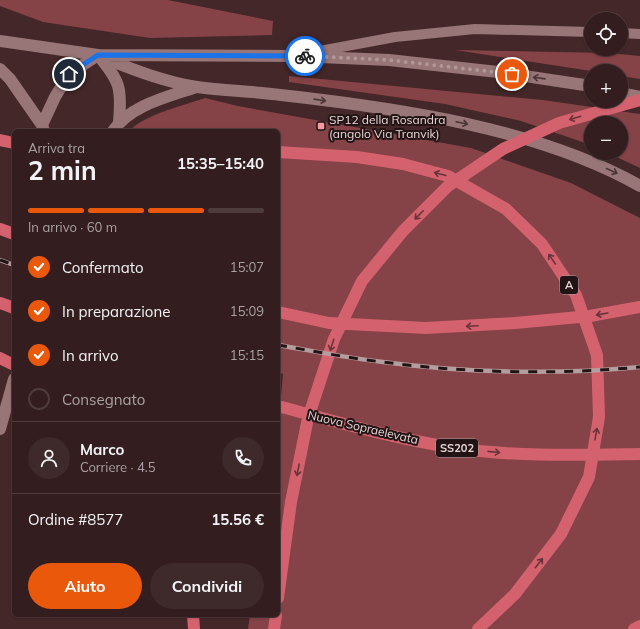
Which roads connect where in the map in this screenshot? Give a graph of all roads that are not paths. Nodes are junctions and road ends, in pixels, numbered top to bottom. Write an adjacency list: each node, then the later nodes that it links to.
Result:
1 (584, 32): 6 (lane)
2 (628, 33): 3 (lane)
3 (640, 34)
4 (0, 40): 5 (main road)
5 (98, 55): 6 (main road); 9 (main road); 12 (main road); 13 (main road)
6 (296, 56): 8 (main road, one-way to 6)
7 (0, 69): 13 (main road)
8 (584, 85)
9 (196, 87): 12 (main road); 17 (main road, one-way to 17)
10 (628, 95): 11 (main road)
11 (640, 99): 30 (highway, one-way to 30)
12 (116, 126)
13 (43, 128)
14 (0, 140): 15 (highway)
15 (12, 143)
16 (280, 152): 36 (highway, A, one-way to 16)
17 (640, 186)
18 (0, 229): 19 (highway)
19 (12, 233)
20 (0, 303): 21 (highway)
21 (12, 307)
22 (640, 307): 23 (highway, one-way to 23)
23 (280, 312)
24 (0, 358): 25 (highway)
25 (12, 364)
26 (12, 386): 28 (main road)
27 (280, 407): 29 (highway, Nuova Sopraelevata / SS202, one-way to 29)
28 (0, 429)
29 (640, 454)
30 (280, 583)
31 (193, 617): 34 (highway)
32 (276, 617): 35 (highway)
33 (640, 626): 37 (highway)
34 (194, 629)
35 (274, 629)
36 (478, 629)
37 (634, 629)

